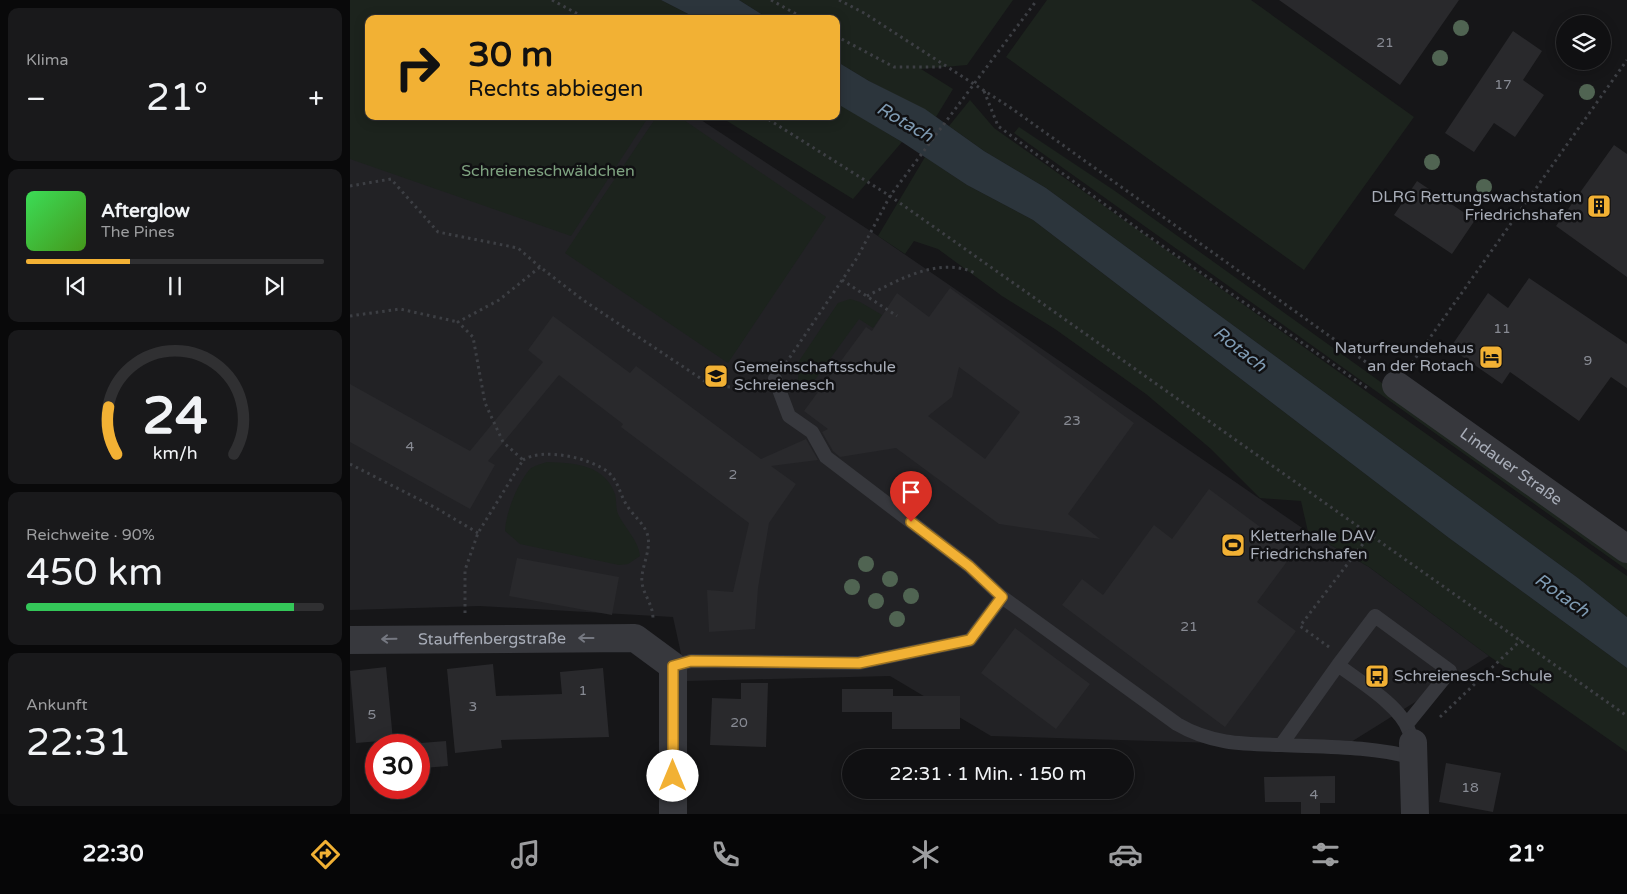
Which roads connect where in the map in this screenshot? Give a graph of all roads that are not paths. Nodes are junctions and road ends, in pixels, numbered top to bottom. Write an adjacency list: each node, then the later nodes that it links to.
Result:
1 (775, 379): 4 (lane)
2 (1383, 388): 3 (street, Lindauer Straße)
3 (1627, 549)
4 (1002, 597): 6 (lane); 9 (lane)
5 (350, 640): 6 (street, Stauffenbergstraße, one-way to 5)
6 (654, 652): 10 (street)
7 (1338, 665): 8 (lane); 8 (lane); 9 (lane)
8 (1411, 742): 9 (lane); 11 (street)
9 (1280, 745)
10 (673, 814)
11 (1415, 814)

